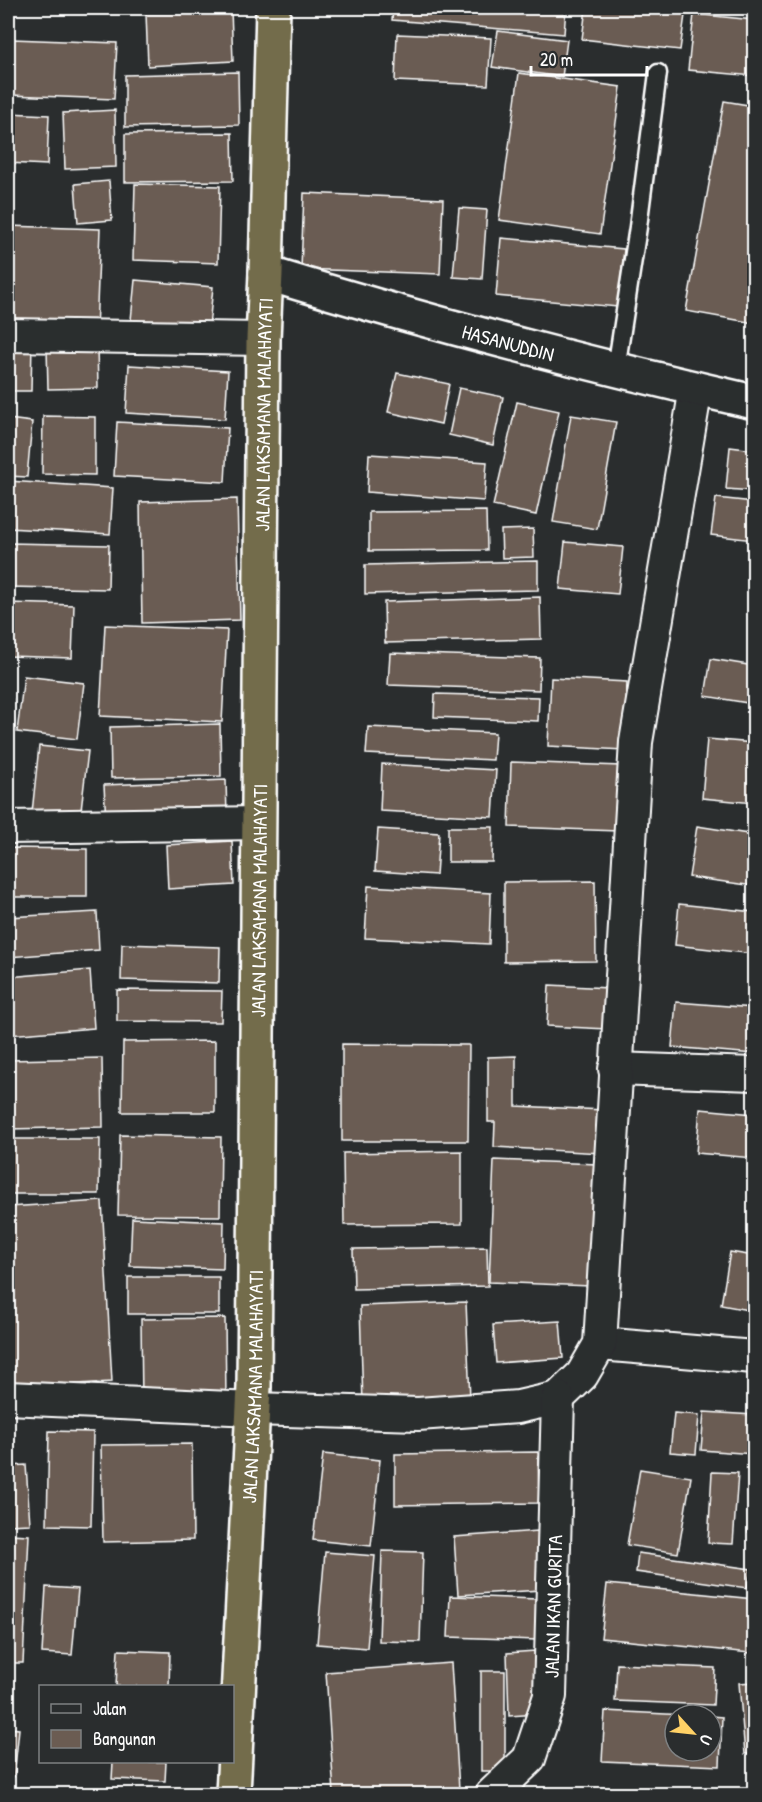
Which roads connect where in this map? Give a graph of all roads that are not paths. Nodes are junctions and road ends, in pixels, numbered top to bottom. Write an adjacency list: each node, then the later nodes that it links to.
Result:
1 (273, 8): 3 (highway, JALAN LAKSAMANA MALAHAYATI)
2 (658, 73): 6 (lane)
3 (266, 273): 5 (highway, JALAN LAKSAMANA MALAHAYATI); 6 (street, HASANUDDIN)
4 (8, 335): 5 (street)
5 (262, 339): 9 (highway, JALAN LAKSAMANA MALAHAYATI)
6 (616, 369): 7 (street, HASANUDDIN)
7 (696, 388): 8 (street, HASANUDDIN); 11 (street)
8 (754, 402)
9 (258, 823): 10 (street); 17 (highway, JALAN LAKSAMANA MALAHAYATI)
10 (8, 827)
11 (615, 1069): 12 (street); 13 (street)
12 (754, 1074)
13 (600, 1344): 14 (street); 16 (street)
14 (754, 1357)
15 (8, 1398): 17 (street)
16 (558, 1398): 17 (street); 19 (street, JALAN IKAN GURITA)
17 (253, 1409): 18 (highway, JALAN LAKSAMANA MALAHAYATI)
18 (233, 1794)
19 (492, 1794)

